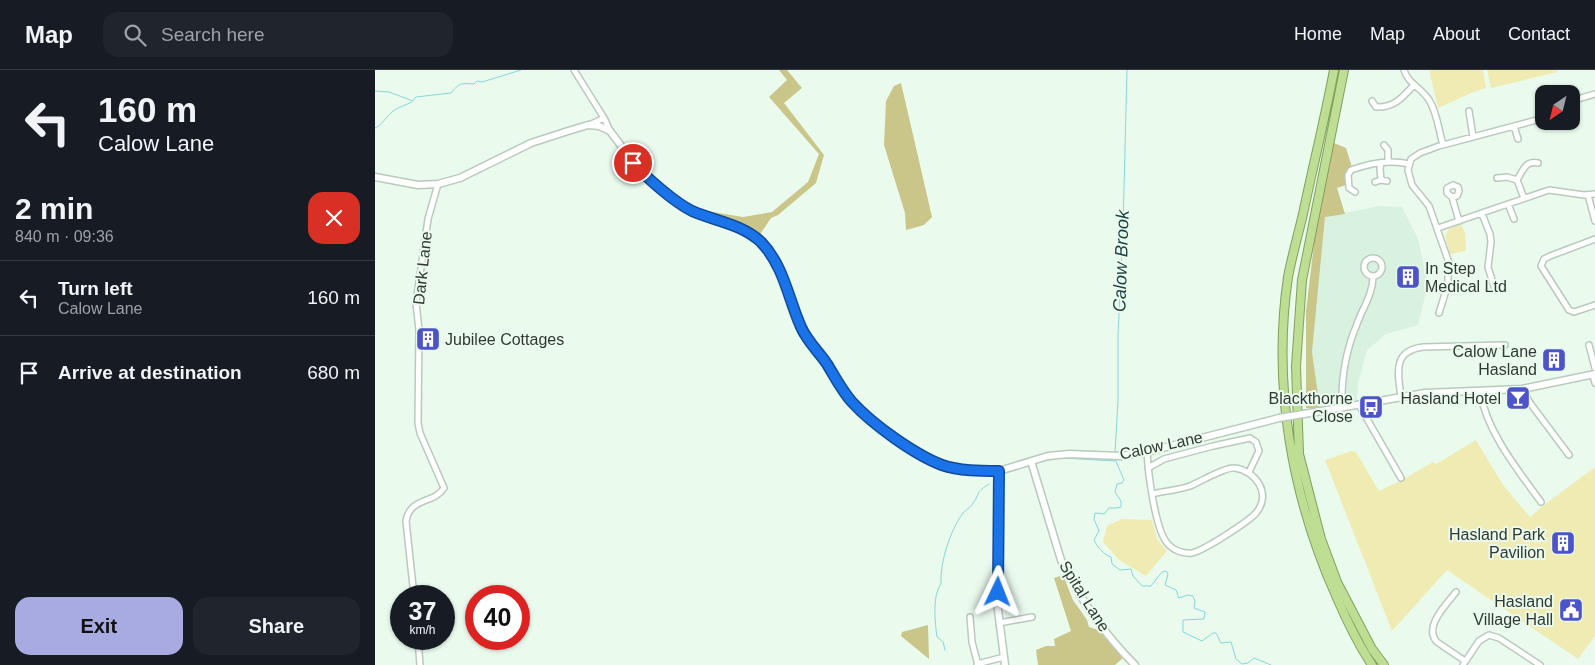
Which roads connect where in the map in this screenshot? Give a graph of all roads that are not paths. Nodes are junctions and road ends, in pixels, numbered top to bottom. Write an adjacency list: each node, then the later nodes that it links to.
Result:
1 (574, 70): 12 (street)
2 (1334, 70): 79 (highway)
3 (1344, 70): 80 (highway)
4 (1404, 70): 5 (street)
5 (1413, 85): 9 (street); 20 (street)
6 (1595, 94): 7 (street)
7 (1580, 98)
8 (1372, 101): 9 (street)
9 (1375, 107): 11 (street)
10 (1469, 111): 17 (street)
11 (1373, 113)
12 (604, 118): 14 (street); 16 (street)
13 (1535, 120): 15 (street)
14 (588, 125): 16 (street); 31 (street)
15 (1514, 126): 17 (street); 18 (street)
16 (610, 131): 62 (street, Calow Lane)
17 (1473, 137): 20 (street)
18 (1518, 139)
19 (1384, 145): 21 (street)
20 (1443, 145): 24 (street)
21 (1388, 162): 22 (street); 24 (street)
22 (1381, 163): 27 (street); 32 (street)
23 (1538, 163): 28 (street)
24 (1409, 164): 42 (street)
25 (375, 177): 31 (street)
26 (1497, 178): 28 (street)
27 (1381, 180): 29 (street); 30 (street)
28 (1517, 180): 36 (street)
29 (1375, 182)
30 (1387, 182)
31 (438, 184): 67 (street, Dark Lane)
32 (1350, 191)
33 (1595, 194): 34 (street)
34 (1588, 195): 36 (street); 41 (street)
35 (1453, 197): 40 (street)
36 (1524, 198): 37 (street)
37 (1508, 204): 38 (street); 39 (street)
38 (1482, 214): 40 (street); 45 (street)
39 (1514, 219)
40 (1459, 221): 42 (street)
41 (1595, 221)
42 (1438, 228): 47 (street)
43 (1595, 239): 46 (street)
44 (1373, 276): 57 (street)
45 (1495, 290)
46 (1595, 305)
47 (1439, 313)
48 (1505, 345): 55 (street)
49 (1589, 345): 50 (street)
50 (1595, 368)
51 (1594, 375): 52 (street); 53 (street, Calow Lane)
52 (1595, 383)
53 (1522, 389): 54 (street, Calow Lane); 59 (street)
54 (1480, 392): 55 (street, Calow Lane); 66 (street)
55 (1401, 398): 56 (street, Calow Lane)
56 (1359, 406): 57 (street, Calow Lane); 64 (street)
57 (1342, 408): 58 (street, Calow Lane, bridge)
58 (1147, 452): 60 (street, Calow Lane); 61 (street)
59 (1569, 455)
60 (1031, 461): 62 (street, Calow Lane); 78 (street, Spital Lane)
61 (1148, 468): 63 (street, Calow Lane); 65 (street)
62 (999, 471): 71 (street)
63 (1249, 472): 65 (street); 65 (street)
64 (1401, 478)
65 (1152, 494)
66 (1541, 502)
67 (413, 585)
68 (1456, 592): 74 (street)
69 (970, 617): 76 (street)
70 (1032, 617): 71 (street)
71 (999, 623): 73 (street)
72 (419, 650): 75 (street)
73 (1004, 657): 76 (street); 77 (street)
74 (1464, 663): 81 (street)
75 (420, 665)
76 (977, 665)
77 (1005, 665)
78 (1135, 665)
79 (1372, 665)
80 (1384, 665)
81 (1540, 665)

